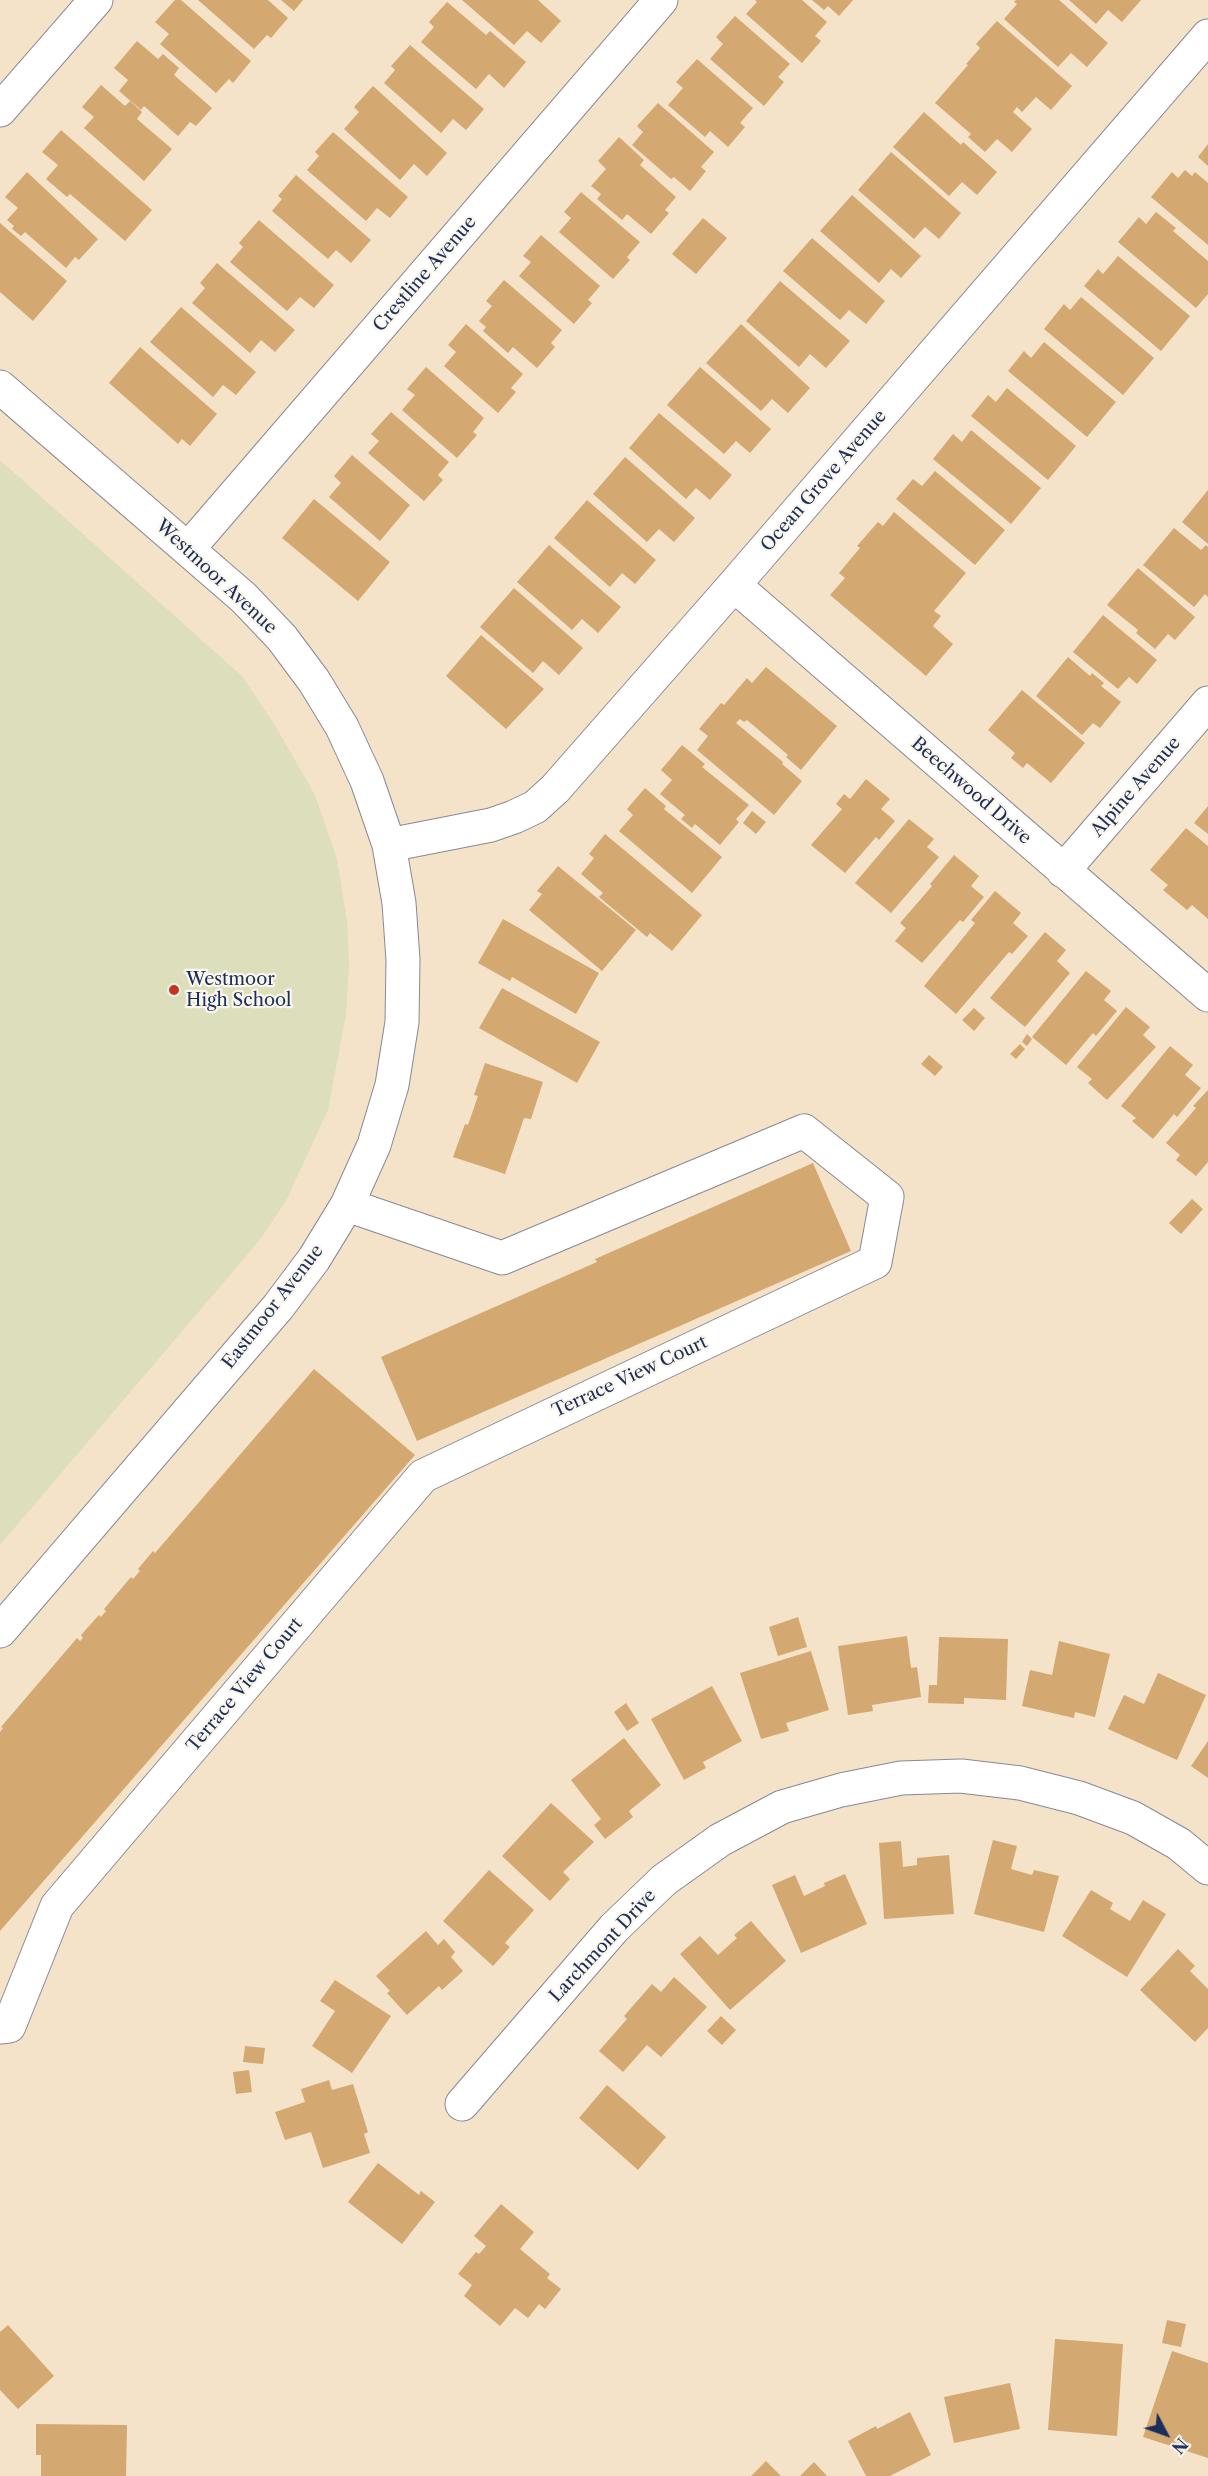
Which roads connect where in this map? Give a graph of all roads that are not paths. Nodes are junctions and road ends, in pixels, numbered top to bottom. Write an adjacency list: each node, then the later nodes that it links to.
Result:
1 (96, 0): 4 (street)
2 (661, 0): 6 (street, Crestline Avenue)
3 (1208, 36): 7 (street, Ocean Grove Avenue)
4 (0, 110)
5 (0, 387): 6 (street, Westmoor Avenue)
6 (188, 549): 9 (street, Westmoor Avenue)
7 (734, 585): 9 (street, Ocean Grove Avenue); 10 (street, Beechwood Drive)
8 (1208, 704): 10 (street, Alpine Avenue)
9 (389, 845): 12 (street, Eastmoor Avenue)
10 (1063, 871): 11 (street, Beechwood Drive)
11 (1208, 995)
12 (347, 1205): 13 (street, Eastmoor Avenue); 15 (street, Terrace View Court)
13 (0, 1631)
14 (1208, 1868): 16 (street, Larchmont Drive)
15 (0, 2027)
16 (462, 2104)

